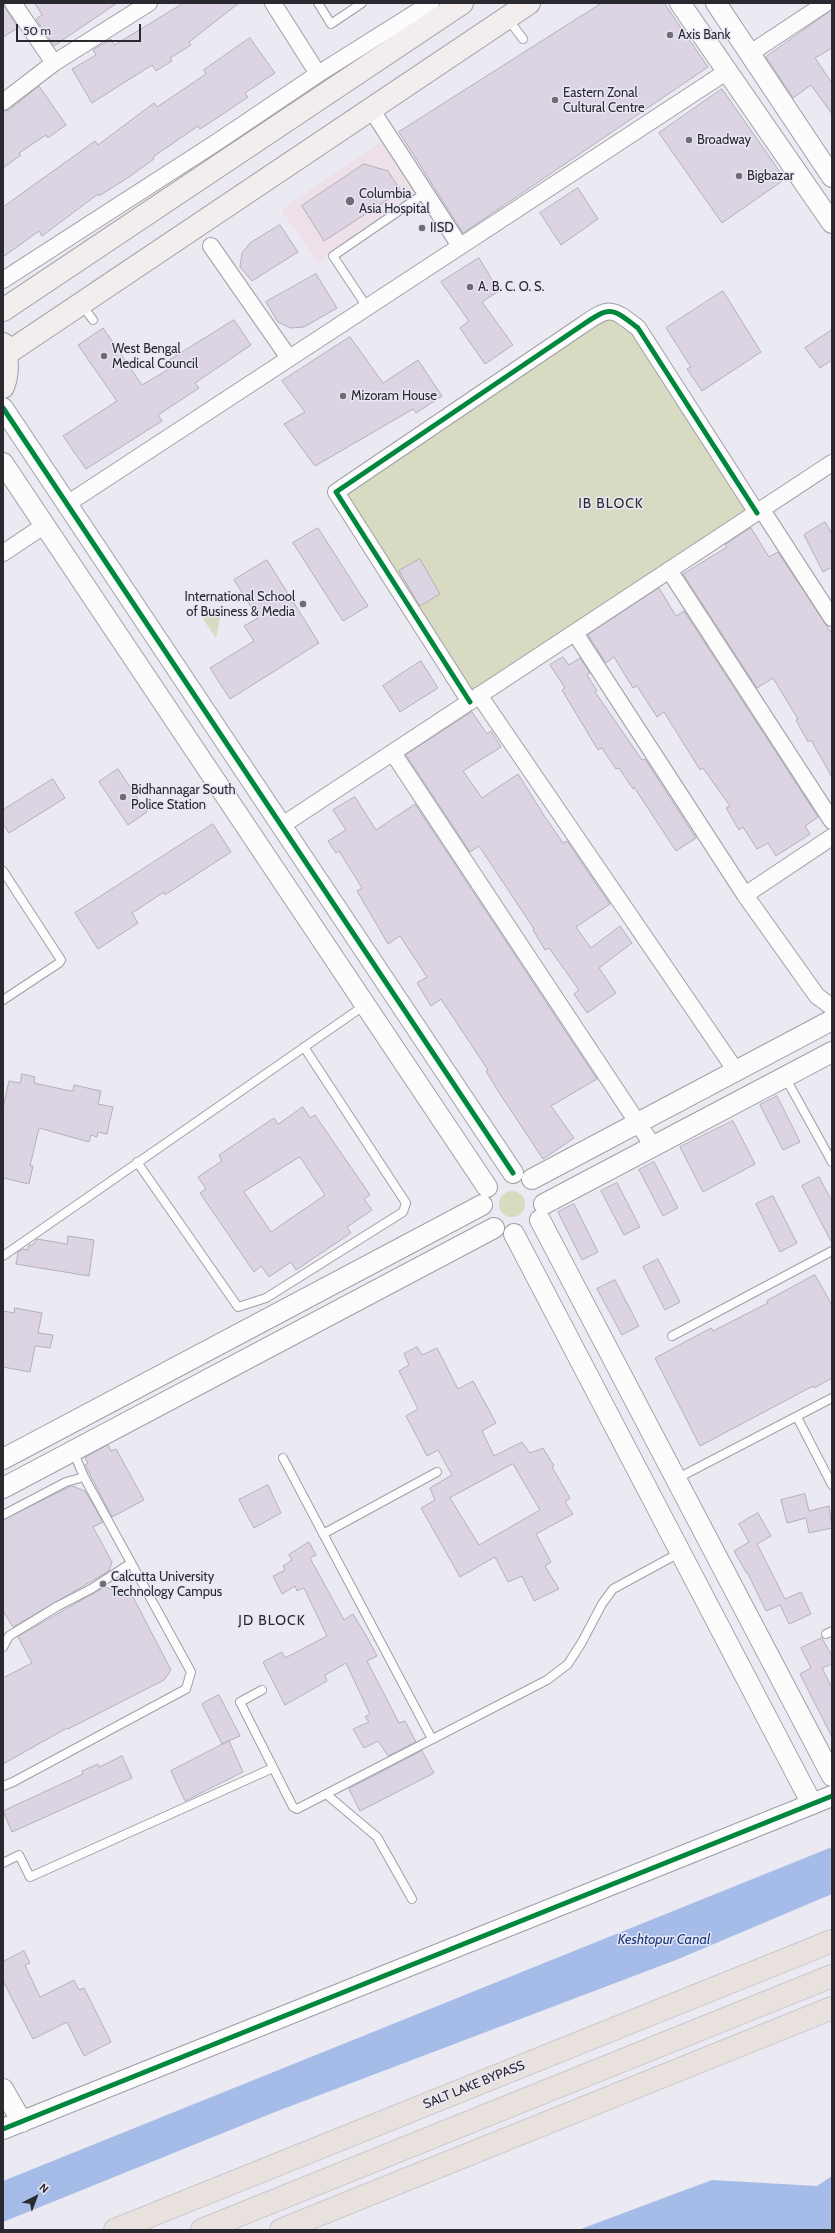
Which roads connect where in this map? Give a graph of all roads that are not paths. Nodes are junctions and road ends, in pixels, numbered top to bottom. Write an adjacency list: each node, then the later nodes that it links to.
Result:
1 (13, 3): 15 (street)
2 (148, 3): 15 (street)
3 (274, 3): 17 (street)
4 (318, 3): 5 (lane)
5 (362, 3)
6 (431, 3): 17 (street)
7 (462, 3): 27 (main road)
8 (529, 3): 12 (main road)
9 (680, 3): 16 (street)
10 (716, 3): 14 (street)
11 (826, 3): 14 (street)
12 (507, 18): 13 (lane); 19 (main road)
13 (523, 39)
14 (749, 54): 20 (street)
15 (54, 64): 18 (street)
16 (726, 72): 22 (street); 24 (street)
17 (318, 74): 25 (street)
18 (3, 102)
19 (371, 109): 21 (street); 28 (main road)
20 (832, 177)
21 (426, 193): 24 (street); 26 (lane)
22 (832, 223)
23 (211, 246): 29 (street)
24 (460, 246): 26 (street)
25 (3, 280)
26 (367, 307): 29 (street)
27 (3, 310)
28 (5, 349): 30 (main road)
29 (289, 358): 34 (street)
30 (3, 387)
31 (3, 408): 34 (street)
32 (3, 462): 36 (street)
33 (832, 463): 35 (street)
34 (67, 504): 38 (street)
35 (759, 511): 39 (street); 41 (street); 43 (street)
36 (45, 525): 37 (street); 40 (street)
37 (3, 553)
38 (109, 569): 40 (street); 46 (street)
39 (669, 570): 42 (street); 45 (street)
40 (84, 585): 51 (street)
41 (832, 618)
42 (575, 633): 43 (street); 49 (street)
43 (475, 698): 44 (street); 58 (street)
44 (394, 753): 46 (street); 61 (street)
45 (832, 821)
46 (281, 826): 50 (street)
47 (832, 837): 49 (street)
48 (3, 871): 52 (lane)
49 (745, 895): 54 (street)
50 (332, 901): 51 (street); 60 (street)
51 (306, 916): 53 (street)
52 (3, 1000)
53 (365, 1005): 56 (lane); 62 (street)
54 (832, 1006)
55 (832, 1020): 58 (street)
56 (304, 1047): 64 (lane); 64 (lane)
57 (832, 1052): 59 (street)
58 (736, 1071): 61 (street)
59 (784, 1077): 63 (street); 65 (lane)
60 (476, 1117): 62 (street); 66 (street)
61 (638, 1123): 63 (street); 67 (street)
62 (451, 1134): 68 (street)
63 (653, 1146): 69 (street)
64 (137, 1162): 73 (lane)
65 (832, 1162)
66 (513, 1173): 67 (street); 68 (street)
67 (532, 1179): 69 (street)
68 (484, 1196): 70 (street); 81 (street)
69 (542, 1212): 71 (street); 75 (street)
70 (494, 1228): 71 (street); 79 (street)
71 (514, 1234): 77 (street)
72 (832, 1251): 74 (lane)
73 (3, 1256)
74 (672, 1336)
75 (630, 1392): 77 (street); 84 (street)
76 (832, 1398): 78 (lane)
77 (603, 1405): 89 (street)
78 (797, 1417): 84 (lane); 85 (lane)
79 (72, 1451): 83 (lane); 86 (street)
80 (283, 1458): 88 (lane)
81 (3, 1459)
82 (437, 1472): 88 (lane)
83 (84, 1477): 87 (lane); 90 (lane)
84 (676, 1479): 91 (street)
85 (832, 1485)
86 (3, 1488)
87 (3, 1515)
88 (323, 1534): 95 (lane)
89 (681, 1552): 92 (street); 95 (lane)
90 (131, 1563): 93 (lane); 98 (lane)
91 (742, 1604): 92 (street); 97 (street)
92 (715, 1617): 101 (street)
93 (3, 1647)
94 (262, 1690): 96 (lane)
95 (432, 1739): 99 (lane)
96 (273, 1768): 99 (lane); 102 (lane)
97 (832, 1776)
98 (3, 1786)
99 (326, 1794): 103 (lane)
100 (832, 1796): 101 (street)
101 (812, 1804): 108 (street)
102 (3, 1863)
103 (412, 1899)
104 (832, 1941): 110 (main road, SALT LAKE BYPASS)
105 (832, 1976): 111 (main road)
106 (832, 2008): 112 (main road)
107 (3, 2089): 108 (street)
108 (22, 2122): 109 (street)
109 (3, 2129)
110 (115, 2230)
111 (202, 2230)
112 (281, 2230)

